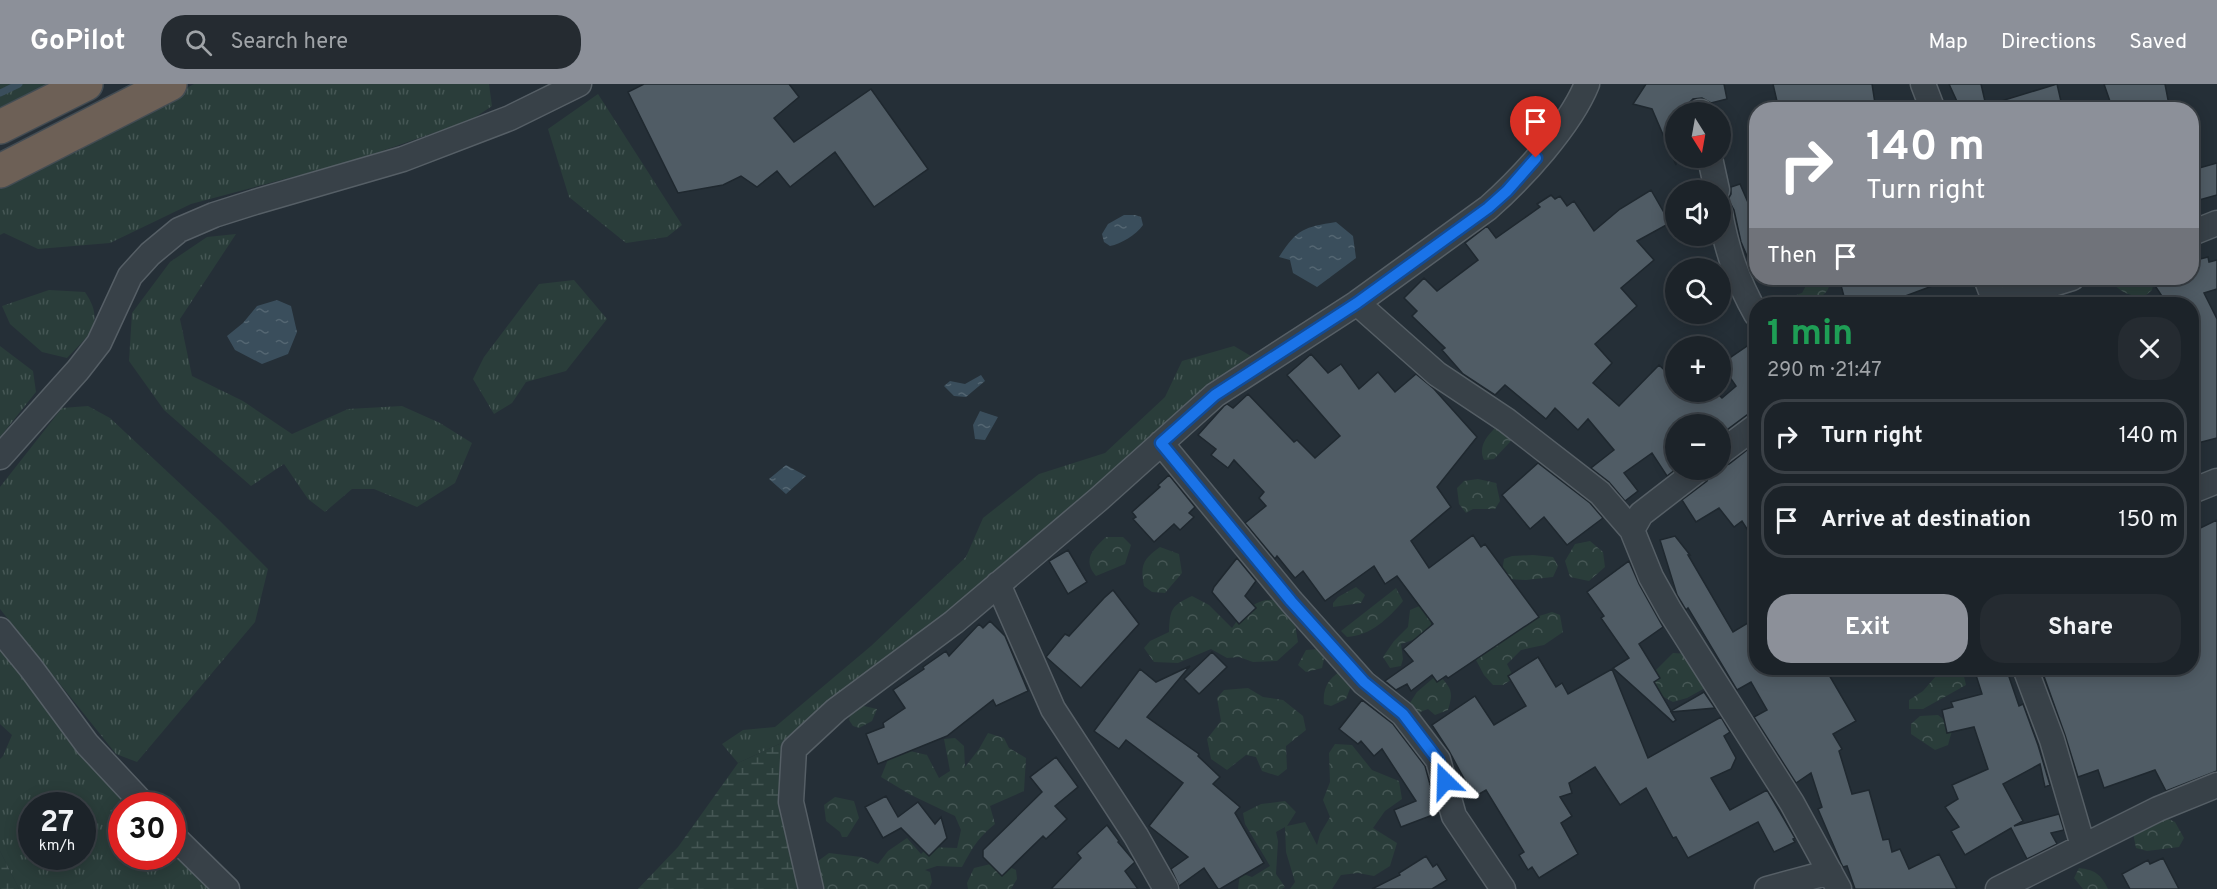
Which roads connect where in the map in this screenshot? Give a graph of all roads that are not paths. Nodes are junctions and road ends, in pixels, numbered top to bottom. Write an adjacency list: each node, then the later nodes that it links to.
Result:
1 (86, 84): 7 (highway)
2 (170, 84): 8 (highway)
3 (579, 84): 19 (street)
4 (1587, 84): 15 (street)
5 (1923, 84): 6 (street)
6 (1930, 102)
7 (0, 128)
8 (0, 171)
9 (2217, 223): 10 (street)
10 (2199, 230)
11 (1727, 246): 14 (street)
12 (2050, 285): 13 (street)
13 (2011, 297)
14 (1749, 301)
15 (1357, 303): 17 (street); 23 (street)
16 (1749, 431): 18 (street)
17 (1161, 443): 24 (street); 35 (street)
18 (1731, 445)
19 (0, 457)
20 (1685, 480): 23 (street)
21 (2217, 482): 22 (street)
22 (2199, 488)
23 (1632, 530): 31 (street)
24 (998, 584): 33 (street); 34 (street)
25 (0, 630): 28 (street)
26 (2028, 675): 29 (street)
27 (2217, 785): 29 (street)
28 (132, 792)
29 (2083, 846): 37 (street)
30 (186, 849): 32 (street)
31 (1834, 881): 36 (street)
32 (227, 889)
33 (811, 889)
34 (1166, 889)
35 (1503, 889)
36 (1767, 889)
37 (1998, 889)

